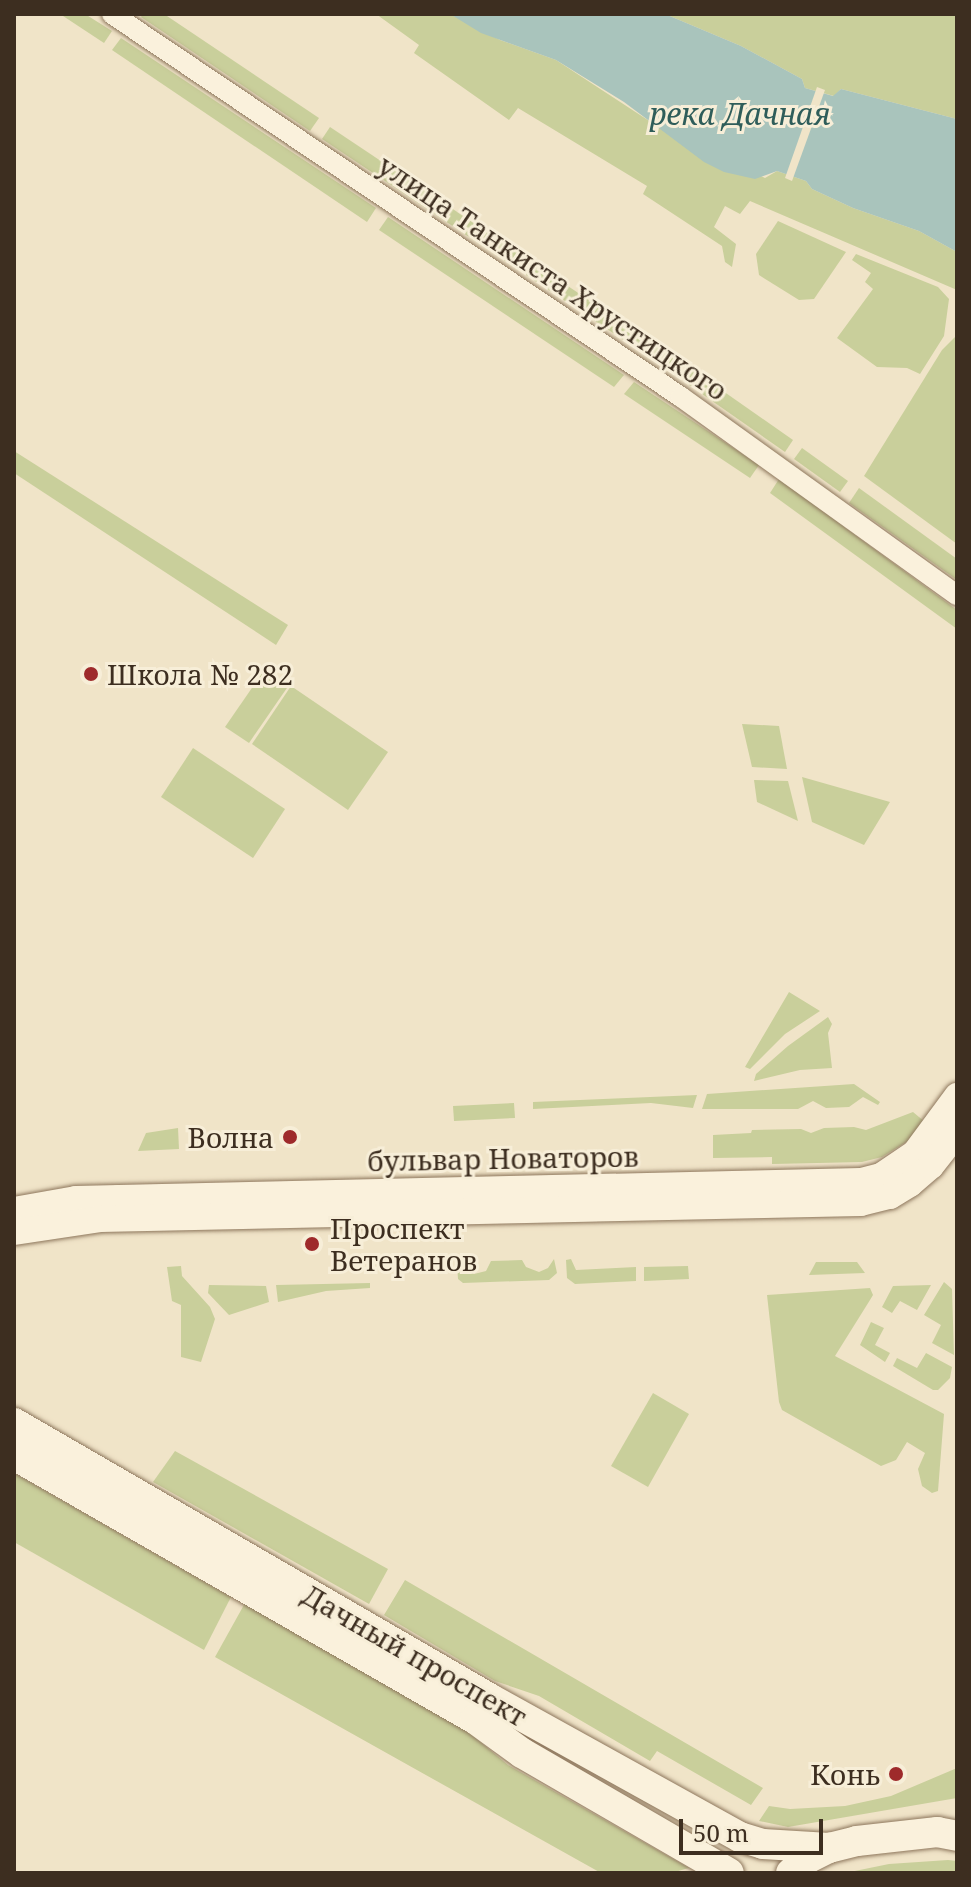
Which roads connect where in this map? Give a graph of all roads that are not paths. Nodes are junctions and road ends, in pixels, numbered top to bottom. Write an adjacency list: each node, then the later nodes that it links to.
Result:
1 (112, 14): 2 (street, улица Танкиста Хрустицкого)
2 (957, 595)
3 (957, 1096): 5 (street, бульвар Новаторов)
4 (957, 1133): 6 (street, бульвар Новаторов)
5 (14, 1210)
6 (14, 1232)
7 (14, 1423): 10 (main road, Дачный проспект)
8 (14, 1455): 11 (main road, Дачный проспект)
9 (950, 1830): 10 (main road)
10 (829, 1848): 12 (main road)
11 (729, 1873)
12 (791, 1873)

